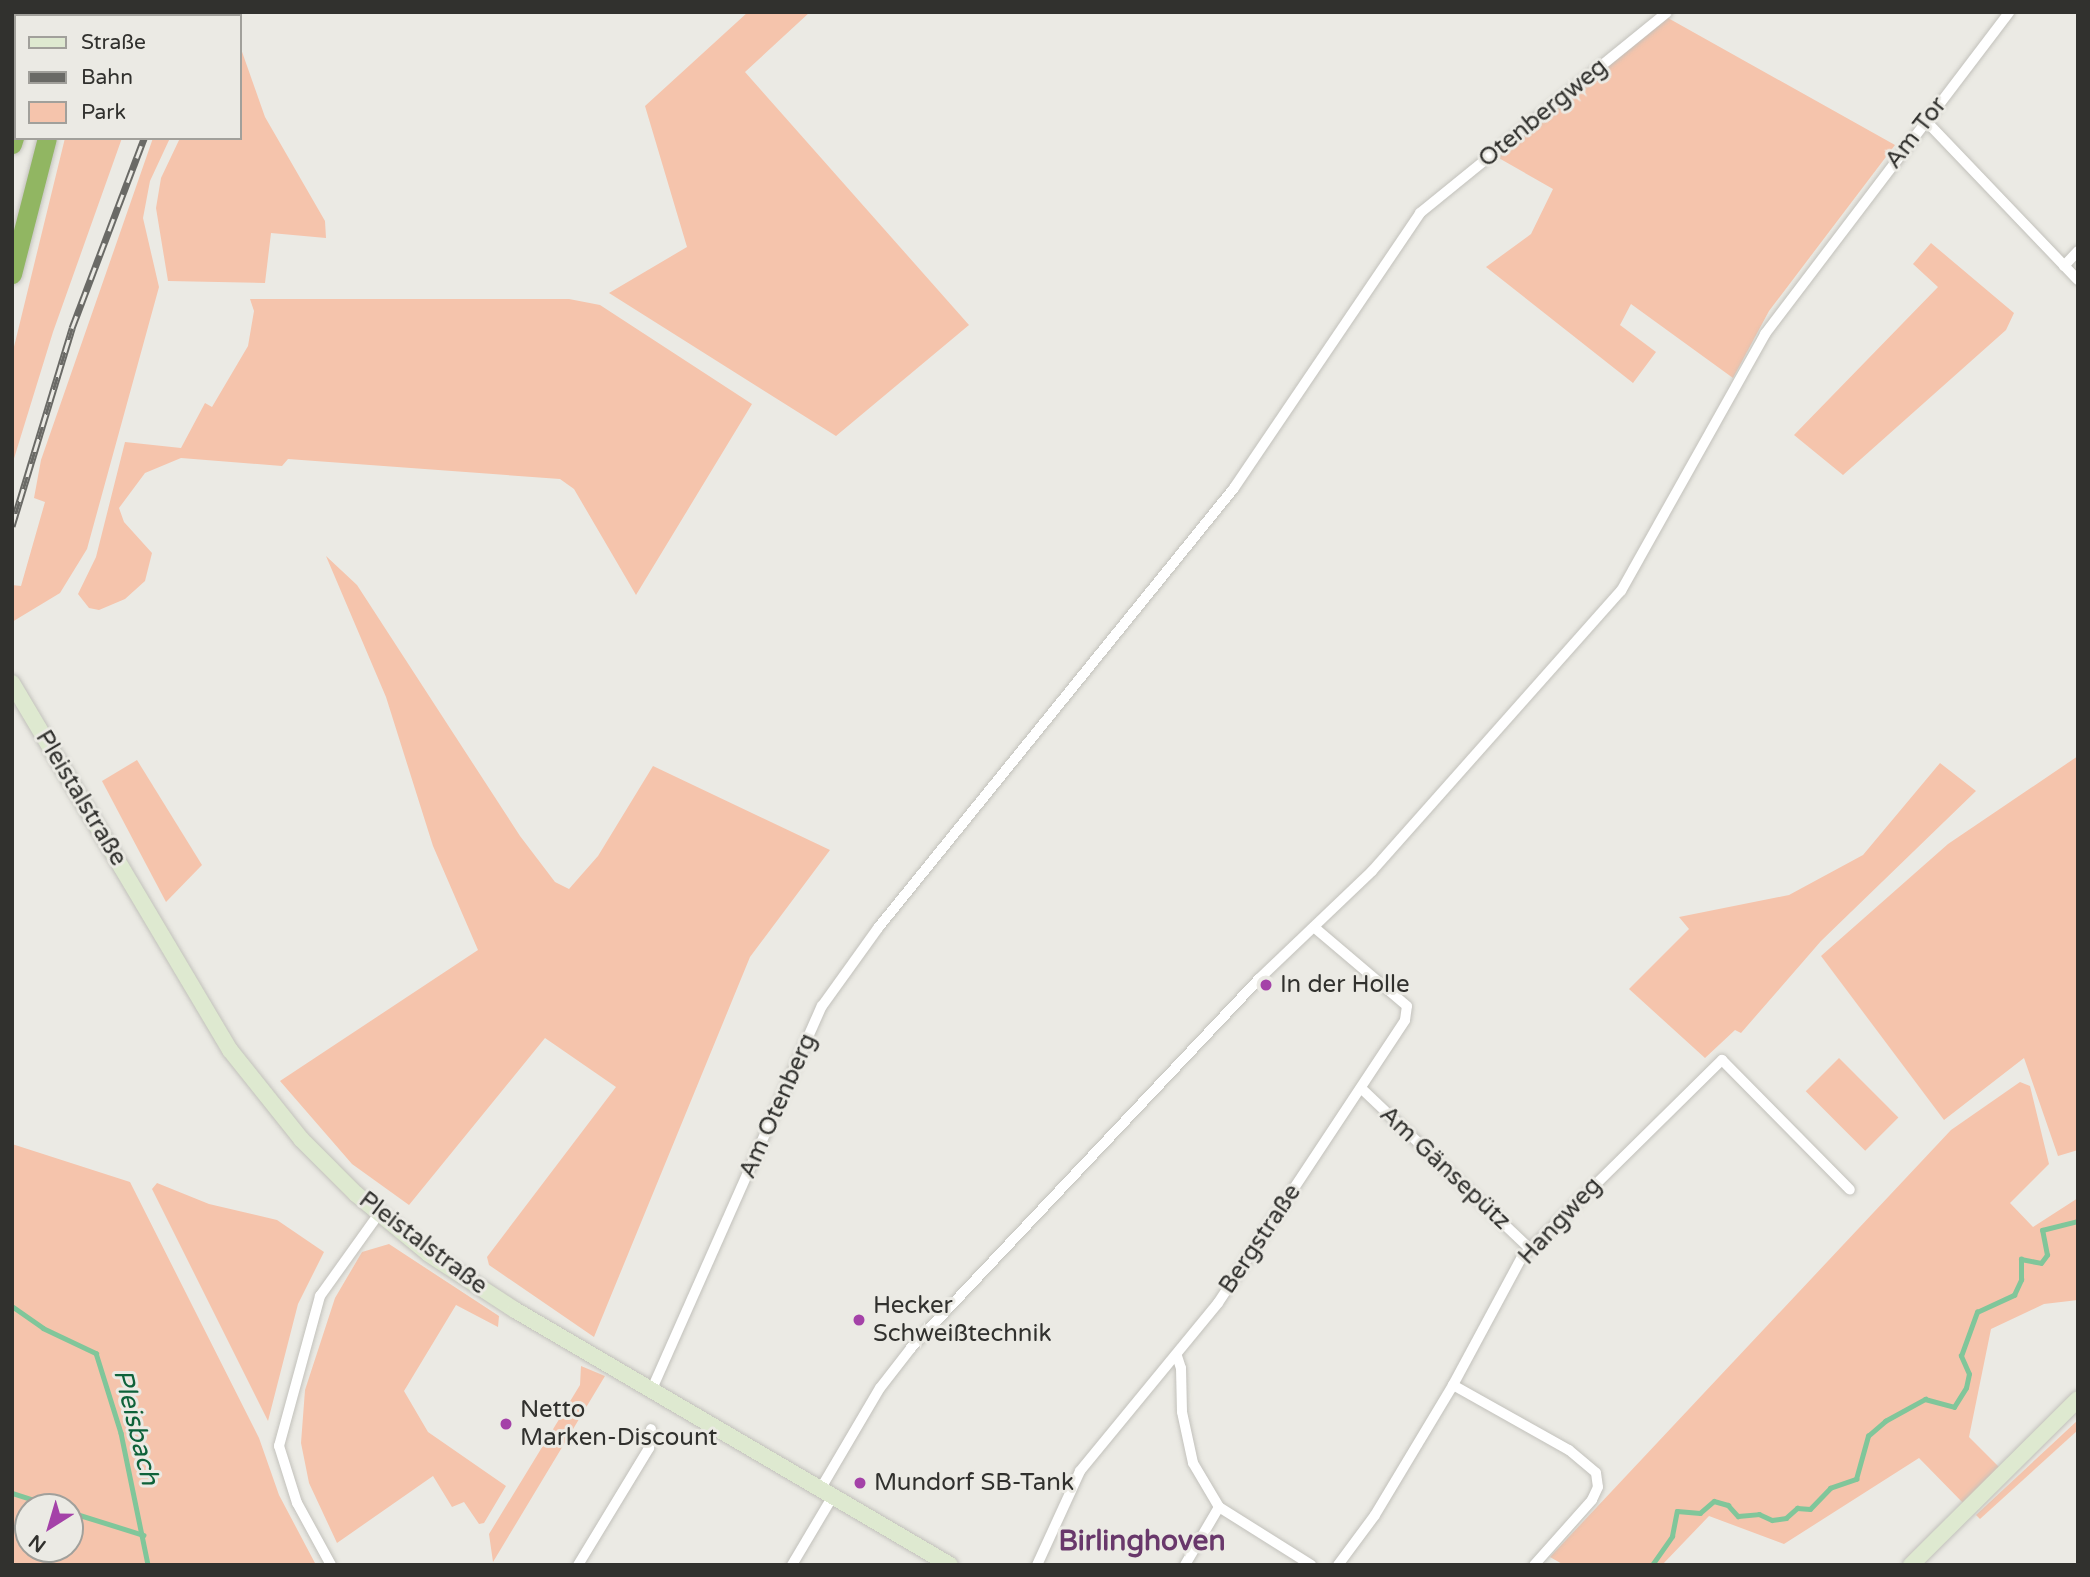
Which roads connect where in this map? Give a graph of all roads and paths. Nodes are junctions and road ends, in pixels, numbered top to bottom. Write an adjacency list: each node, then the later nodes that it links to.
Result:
1 (1667, 12): 10 (street, Otenbergweg)
2 (2009, 12): 3 (street, Am Tor)
3 (1926, 120): 6 (street); 11 (street, Am Tor)
4 (46, 140): 7 (highway)
5 (2078, 251): 6 (street)
6 (2064, 266): 8 (street)
7 (12, 274)
8 (2078, 280)
9 (12, 682): 14 (main road, Pleistalstraße)
10 (944, 847): 18 (street, Am Otenberg)
11 (1314, 927): 12 (street, Bergstraße); 21 (street)
12 (1361, 1088): 15 (street, Am Gänsepütz); 16 (street, Bergstraße)
13 (1850, 1189): 15 (street, Hangweg)
14 (378, 1215): 18 (main road, Pleistalstraße); 23 (street)
15 (1529, 1248): 17 (street, Hangweg)
16 (1177, 1356): 22 (street); 27 (street, Bergstraße)
17 (1453, 1385): 30 (street, Hangweg); 31 (street)
18 (652, 1389): 21 (main road, Pleistalstraße)
19 (2078, 1399): 32 (main road)
20 (651, 1429): 24 (street)
21 (827, 1492): 25 (street); 26 (main road, Pleistalstraße)
22 (1219, 1507): 28 (street); 29 (street)
23 (331, 1565)
24 (578, 1565)
25 (792, 1565)
26 (950, 1565)
27 (1037, 1565)
28 (1185, 1565)
29 (1311, 1565)
30 (1338, 1565)
31 (1534, 1565)
32 (1911, 1565)

